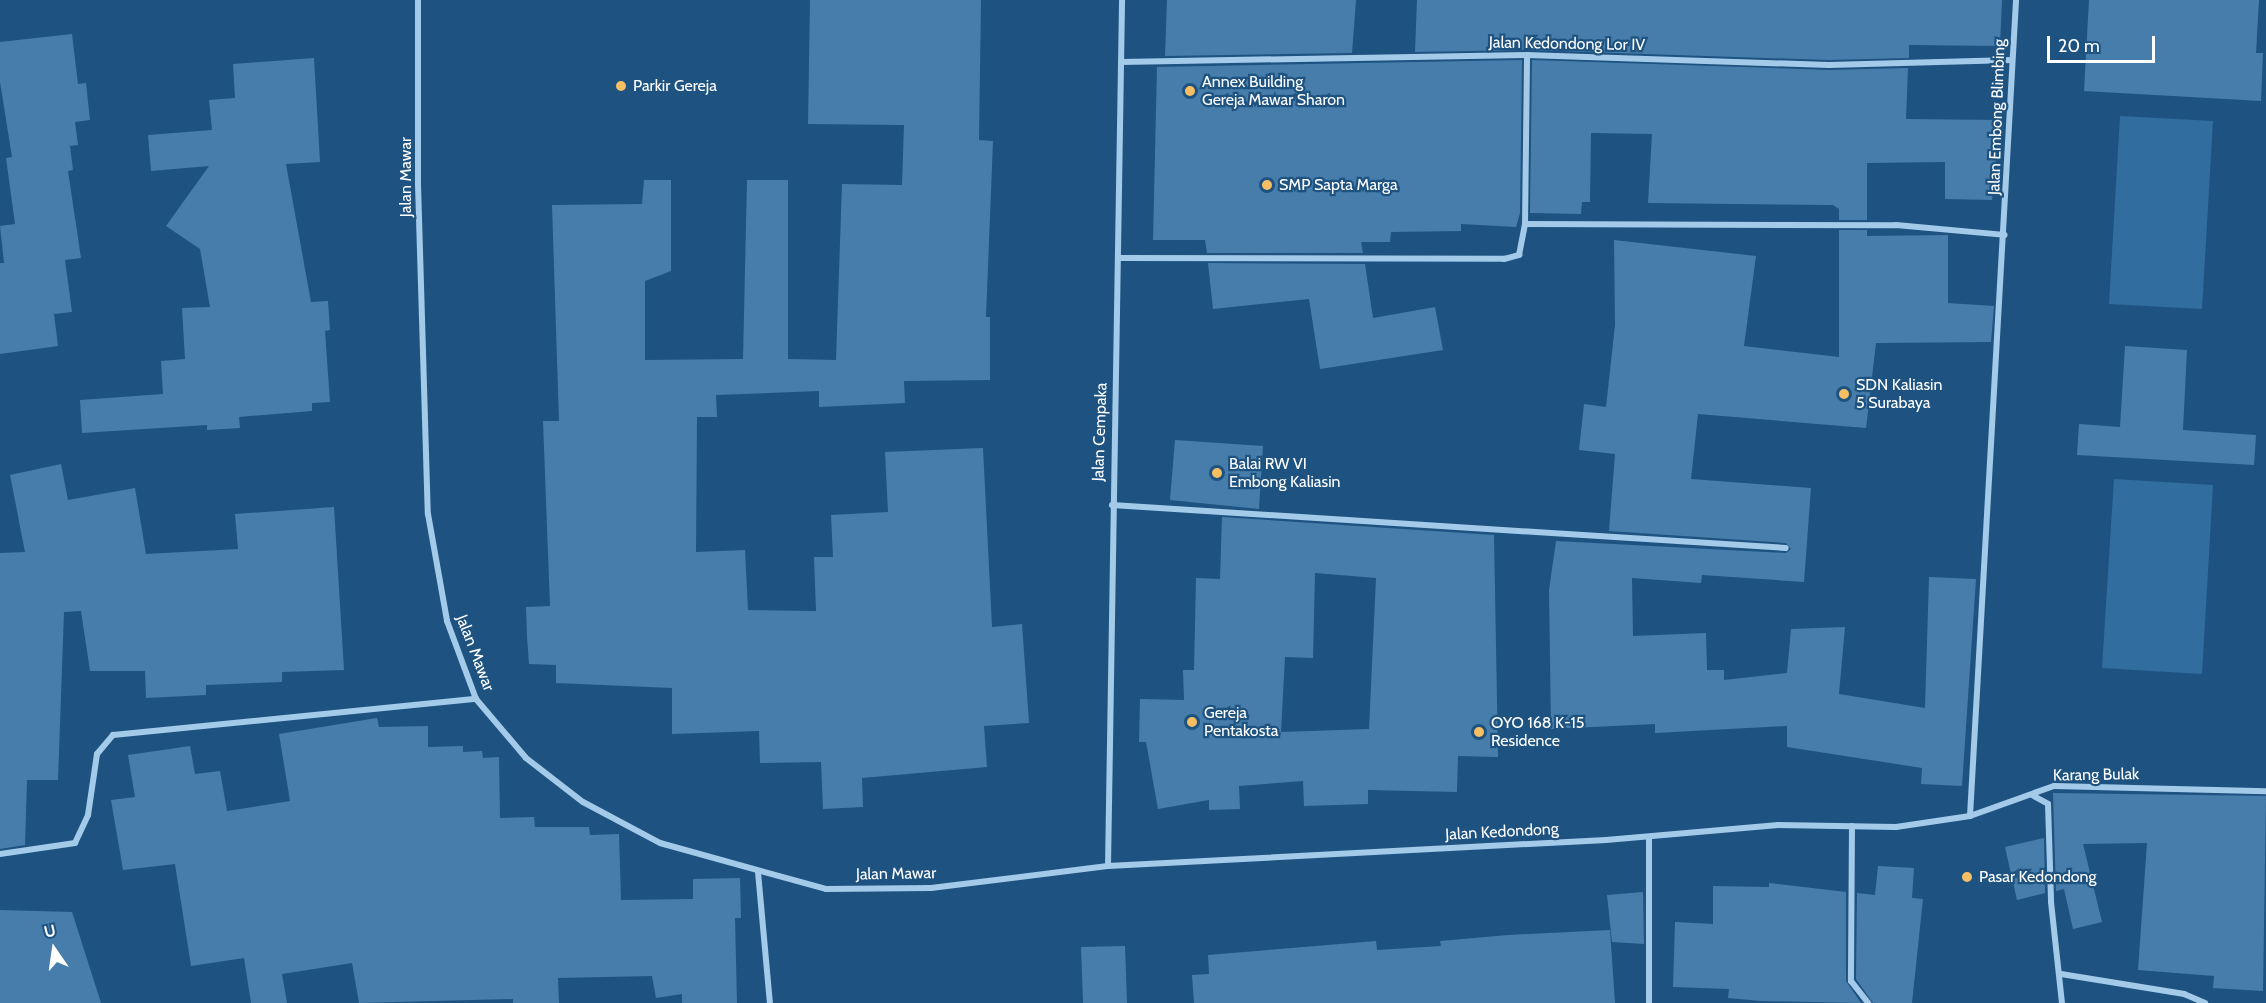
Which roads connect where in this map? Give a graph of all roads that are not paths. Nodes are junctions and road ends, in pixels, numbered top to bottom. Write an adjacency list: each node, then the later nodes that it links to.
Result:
1 (418, 0): 12 (street, Jalan Mawar)
2 (1122, 0): 6 (street, Jalan Cempaka)
3 (2016, 0): 5 (street, Jalan Embong Blimbing)
4 (1527, 54): 5 (street, Jalan Kedondong Lor IV); 6 (street, Jalan Kedondong Lor IV); 7 (street)
5 (2012, 60): 8 (street, Jalan Embong Blimbing)
6 (1121, 62): 9 (street, Jalan Cempaka)
7 (1526, 224): 8 (street); 9 (street)
8 (2005, 235): 15 (street, Jalan Embong Blimbing)
9 (1118, 258): 10 (street, Jalan Cempaka)
10 (1112, 505): 11 (street); 20 (street, Jalan Cempaka)
11 (1786, 548)
12 (476, 699): 19 (street); 21 (street, Jalan Mawar)
13 (2266, 791): 14 (street, Karang Bulak)
14 (2031, 795): 15 (street, Karang Bulak); 22 (street)
15 (1970, 816): 17 (street, Karang Bulak)
16 (1852, 826): 17 (street, Jalan Kedondong); 18 (street, Jalan Kedondong); 25 (street)
17 (1896, 827)
18 (1649, 837): 20 (street, Jalan Kedondong); 24 (street)
19 (0, 854)
20 (1108, 866): 21 (street, Jalan Mawar)
21 (758, 872): 23 (street)
22 (2061, 974): 26 (street); 27 (street)
23 (770, 1003)
24 (1649, 1003)
25 (1868, 1003)
26 (2062, 1003)
27 (2205, 1003)

